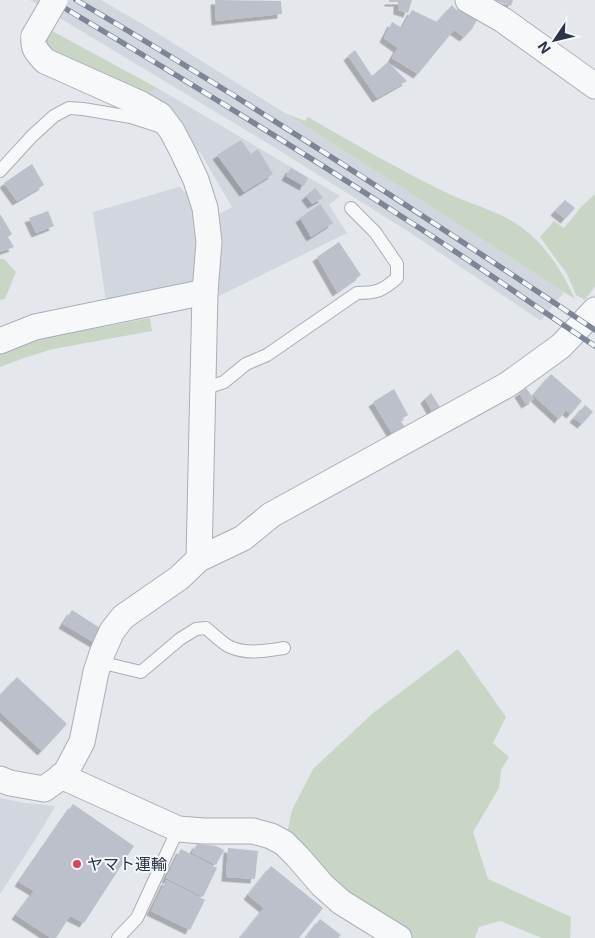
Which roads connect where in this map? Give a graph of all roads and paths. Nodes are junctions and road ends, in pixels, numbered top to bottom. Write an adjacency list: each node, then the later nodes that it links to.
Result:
1 (55, 0): 4 (street, bridge)
2 (468, 0): 3 (street)
3 (595, 86)
4 (172, 131): 5 (lane); 7 (street)
5 (0, 171)
6 (351, 208): 10 (lane)
7 (205, 292): 9 (street); 10 (street)
8 (595, 310): 11 (street)
9 (0, 341)
10 (203, 388): 11 (street)
11 (199, 559): 13 (street)
12 (284, 648): 13 (lane)
13 (99, 662): 14 (street)
14 (61, 776): 15 (street); 16 (street)
15 (0, 779)
16 (178, 829): 17 (lane); 18 (street)
17 (118, 938)
18 (399, 938)

